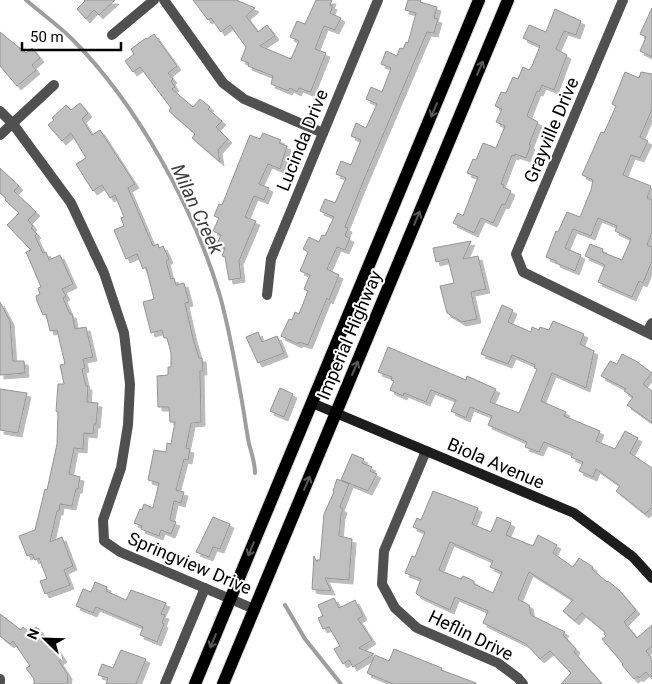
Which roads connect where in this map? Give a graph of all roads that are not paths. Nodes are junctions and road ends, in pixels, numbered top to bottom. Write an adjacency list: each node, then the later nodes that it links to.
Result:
1 (154, 0): 7 (street)
2 (164, 0): 11 (street)
3 (378, 0): 11 (street, Lucinda Drive)
4 (479, 0): 15 (main road, Imperial Highway, one-way to 15)
5 (508, 0): 16 (main road, Imperial Highway, one-way to 5)
6 (623, 0): 14 (street, Grayville Drive)
7 (112, 35)
8 (54, 86): 10 (street)
9 (0, 111): 10 (street, Springview Drive)
10 (13, 124): 12 (street); 19 (street, Springview Drive)
11 (323, 132): 13 (street, Lucinda Drive)
12 (0, 135)
13 (267, 296)
14 (650, 330)
15 (312, 403): 16 (street, Biola Avenue); 20 (main road, Imperial Highway, one-way to 20)
16 (336, 413): 17 (street, Biola Avenue); 21 (main road, Imperial Highway, one-way to 16)
17 (426, 451): 18 (street, Biola Avenue); 25 (street, Heflin Drive)
18 (652, 578)
19 (205, 588): 20 (street, Springview Drive); 22 (street)
20 (230, 599): 21 (street, Springview Drive); 23 (main road, Imperial Highway, one-way to 23)
21 (254, 608): 24 (main road, Imperial Highway)
22 (165, 684)
23 (195, 684)
24 (223, 684)
25 (523, 684)

